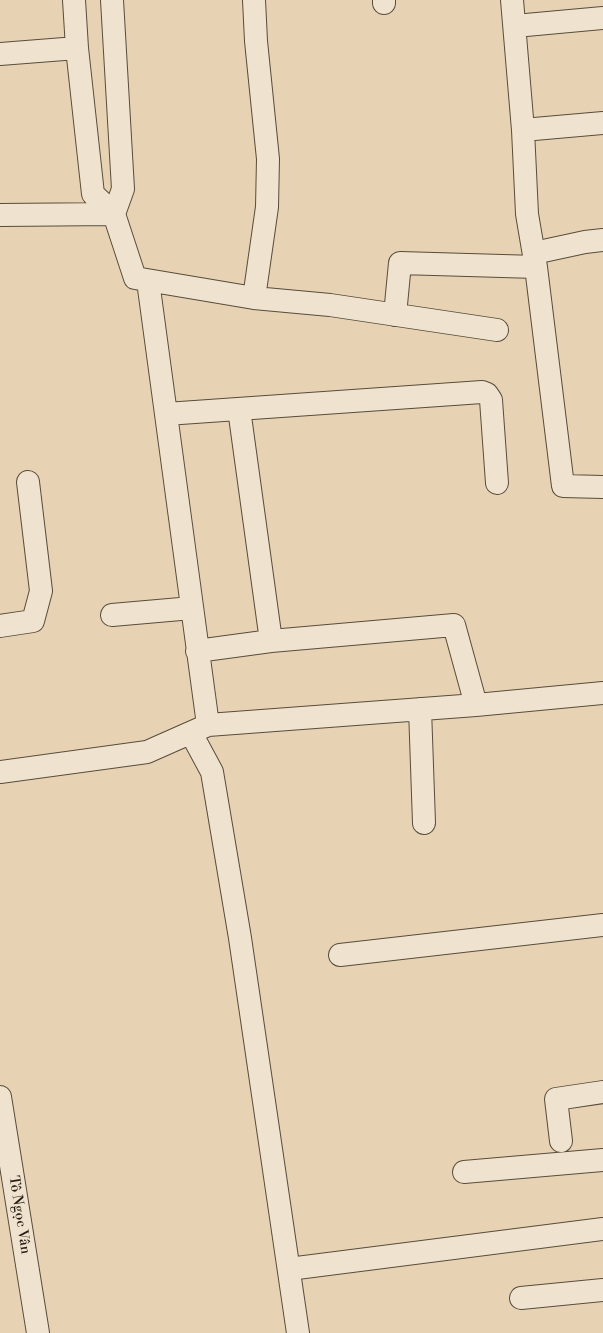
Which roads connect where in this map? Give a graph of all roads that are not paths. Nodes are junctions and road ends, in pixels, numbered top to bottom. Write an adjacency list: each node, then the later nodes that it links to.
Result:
1 (74, 0): 7 (street)
2 (112, 0): 11 (street)
3 (254, 0): 16 (street)
4 (512, 0): 6 (street)
5 (603, 18): 6 (street)
6 (515, 26): 10 (street)
7 (77, 48): 8 (street); 11 (street)
8 (0, 54)
9 (603, 123): 10 (street)
10 (523, 130): 14 (street)
11 (114, 214): 12 (street); 15 (street)
12 (0, 215)
13 (603, 240): 14 (street)
14 (535, 260): 17 (street); 23 (street)
15 (148, 281): 16 (street); 20 (street)
16 (254, 298): 17 (street)
17 (395, 315): 18 (street)
18 (497, 330)
19 (239, 409): 20 (street); 22 (street); 27 (street)
20 (166, 414): 24 (street)
21 (28, 482): 26 (street)
22 (497, 483)
23 (603, 487)
24 (192, 608): 25 (street); 28 (street)
25 (112, 615)
26 (0, 626)
27 (271, 642): 28 (street); 30 (street)
28 (197, 651): 32 (street)
29 (603, 693): 30 (street)
30 (476, 705): 31 (street)
31 (420, 709): 32 (street); 34 (street)
32 (199, 729): 33 (street); 43 (street)
33 (0, 772)
34 (424, 823)
35 (603, 925): 36 (street)
36 (340, 955)
37 (603, 1092): 39 (street)
38 (0, 1097): 46 (street, Tô Ngọc Vân)
39 (561, 1141)
40 (603, 1160): 41 (street)
41 (464, 1172)
42 (603, 1228): 43 (street)
43 (289, 1269): 47 (street)
44 (603, 1290): 45 (street)
45 (521, 1298)
46 (38, 1333)
47 (298, 1333)

